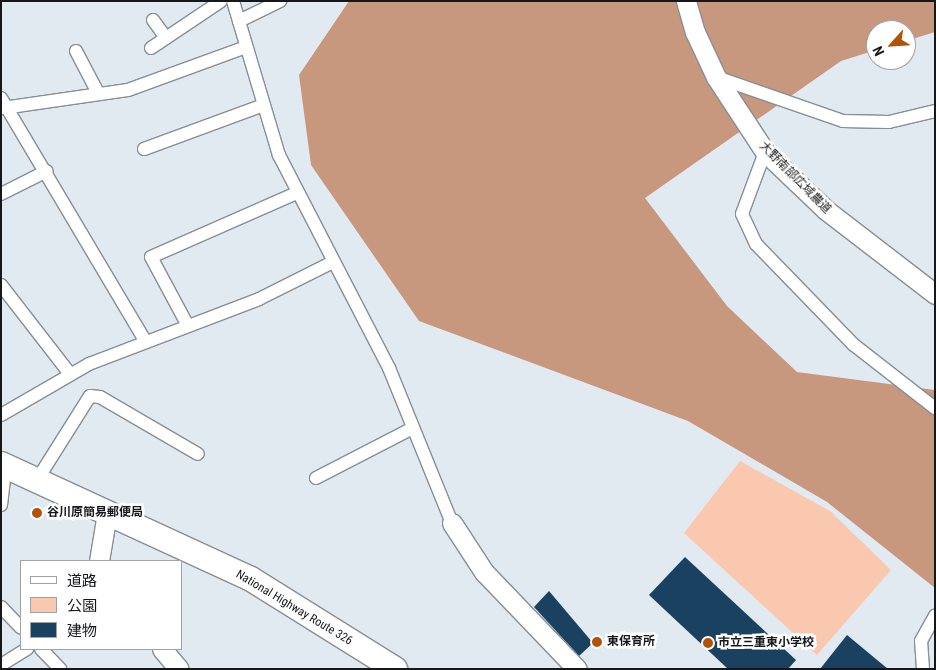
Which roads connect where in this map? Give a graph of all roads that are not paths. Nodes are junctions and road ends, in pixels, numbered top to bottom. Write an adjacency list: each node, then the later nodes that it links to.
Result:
1 (220, 1): 7 (street)
2 (233, 1): 6 (street)
3 (280, 1): 6 (street)
4 (686, 1): 11 (street, 大野南部広域農道)
5 (153, 20): 7 (street)
6 (239, 21): 9 (street)
7 (166, 38): 8 (street)
8 (152, 48)
9 (246, 48): 12 (street); 14 (street)
10 (76, 51): 12 (street)
11 (716, 77): 15 (street); 17 (street, 大野南部広域農道)
12 (97, 92): 13 (street)
13 (4, 104): 18 (street)
14 (261, 106): 16 (street); 19 (street)
15 (935, 111)
16 (144, 149)
17 (765, 152): 23 (street, 大野南部広域農道); 27 (street)
18 (47, 171): 20 (street); 25 (street)
19 (297, 193): 21 (street); 24 (street)
20 (1, 194)
21 (333, 262): 24 (street); 29 (street)
22 (1, 285): 26 (street)
23 (935, 294)
24 (188, 326): 25 (street)
25 (145, 341): 26 (street)
26 (70, 374): 28 (street)
27 (935, 408)
28 (1, 415)
29 (413, 428): 32 (street); 36 (street)
30 (198, 454): 33 (street)
31 (3, 462): 33 (highway, National Highway Route 326); 34 (street)
32 (316, 478)
33 (37, 480): 35 (highway, National Highway Route 326)
34 (1, 504)
35 (107, 513): 37 (street); 45 (highway, National Highway Route 326)
36 (452, 523): 48 (street)
37 (99, 560)
38 (1, 607): 40 (street)
39 (935, 616): 49 (street)
40 (20, 627)
41 (25, 650): 44 (street)
42 (42, 650): 46 (street)
43 (163, 650): 47 (street)
44 (1, 665)
45 (387, 667)
46 (60, 669)
47 (179, 669)
48 (577, 669)
49 (923, 669)

